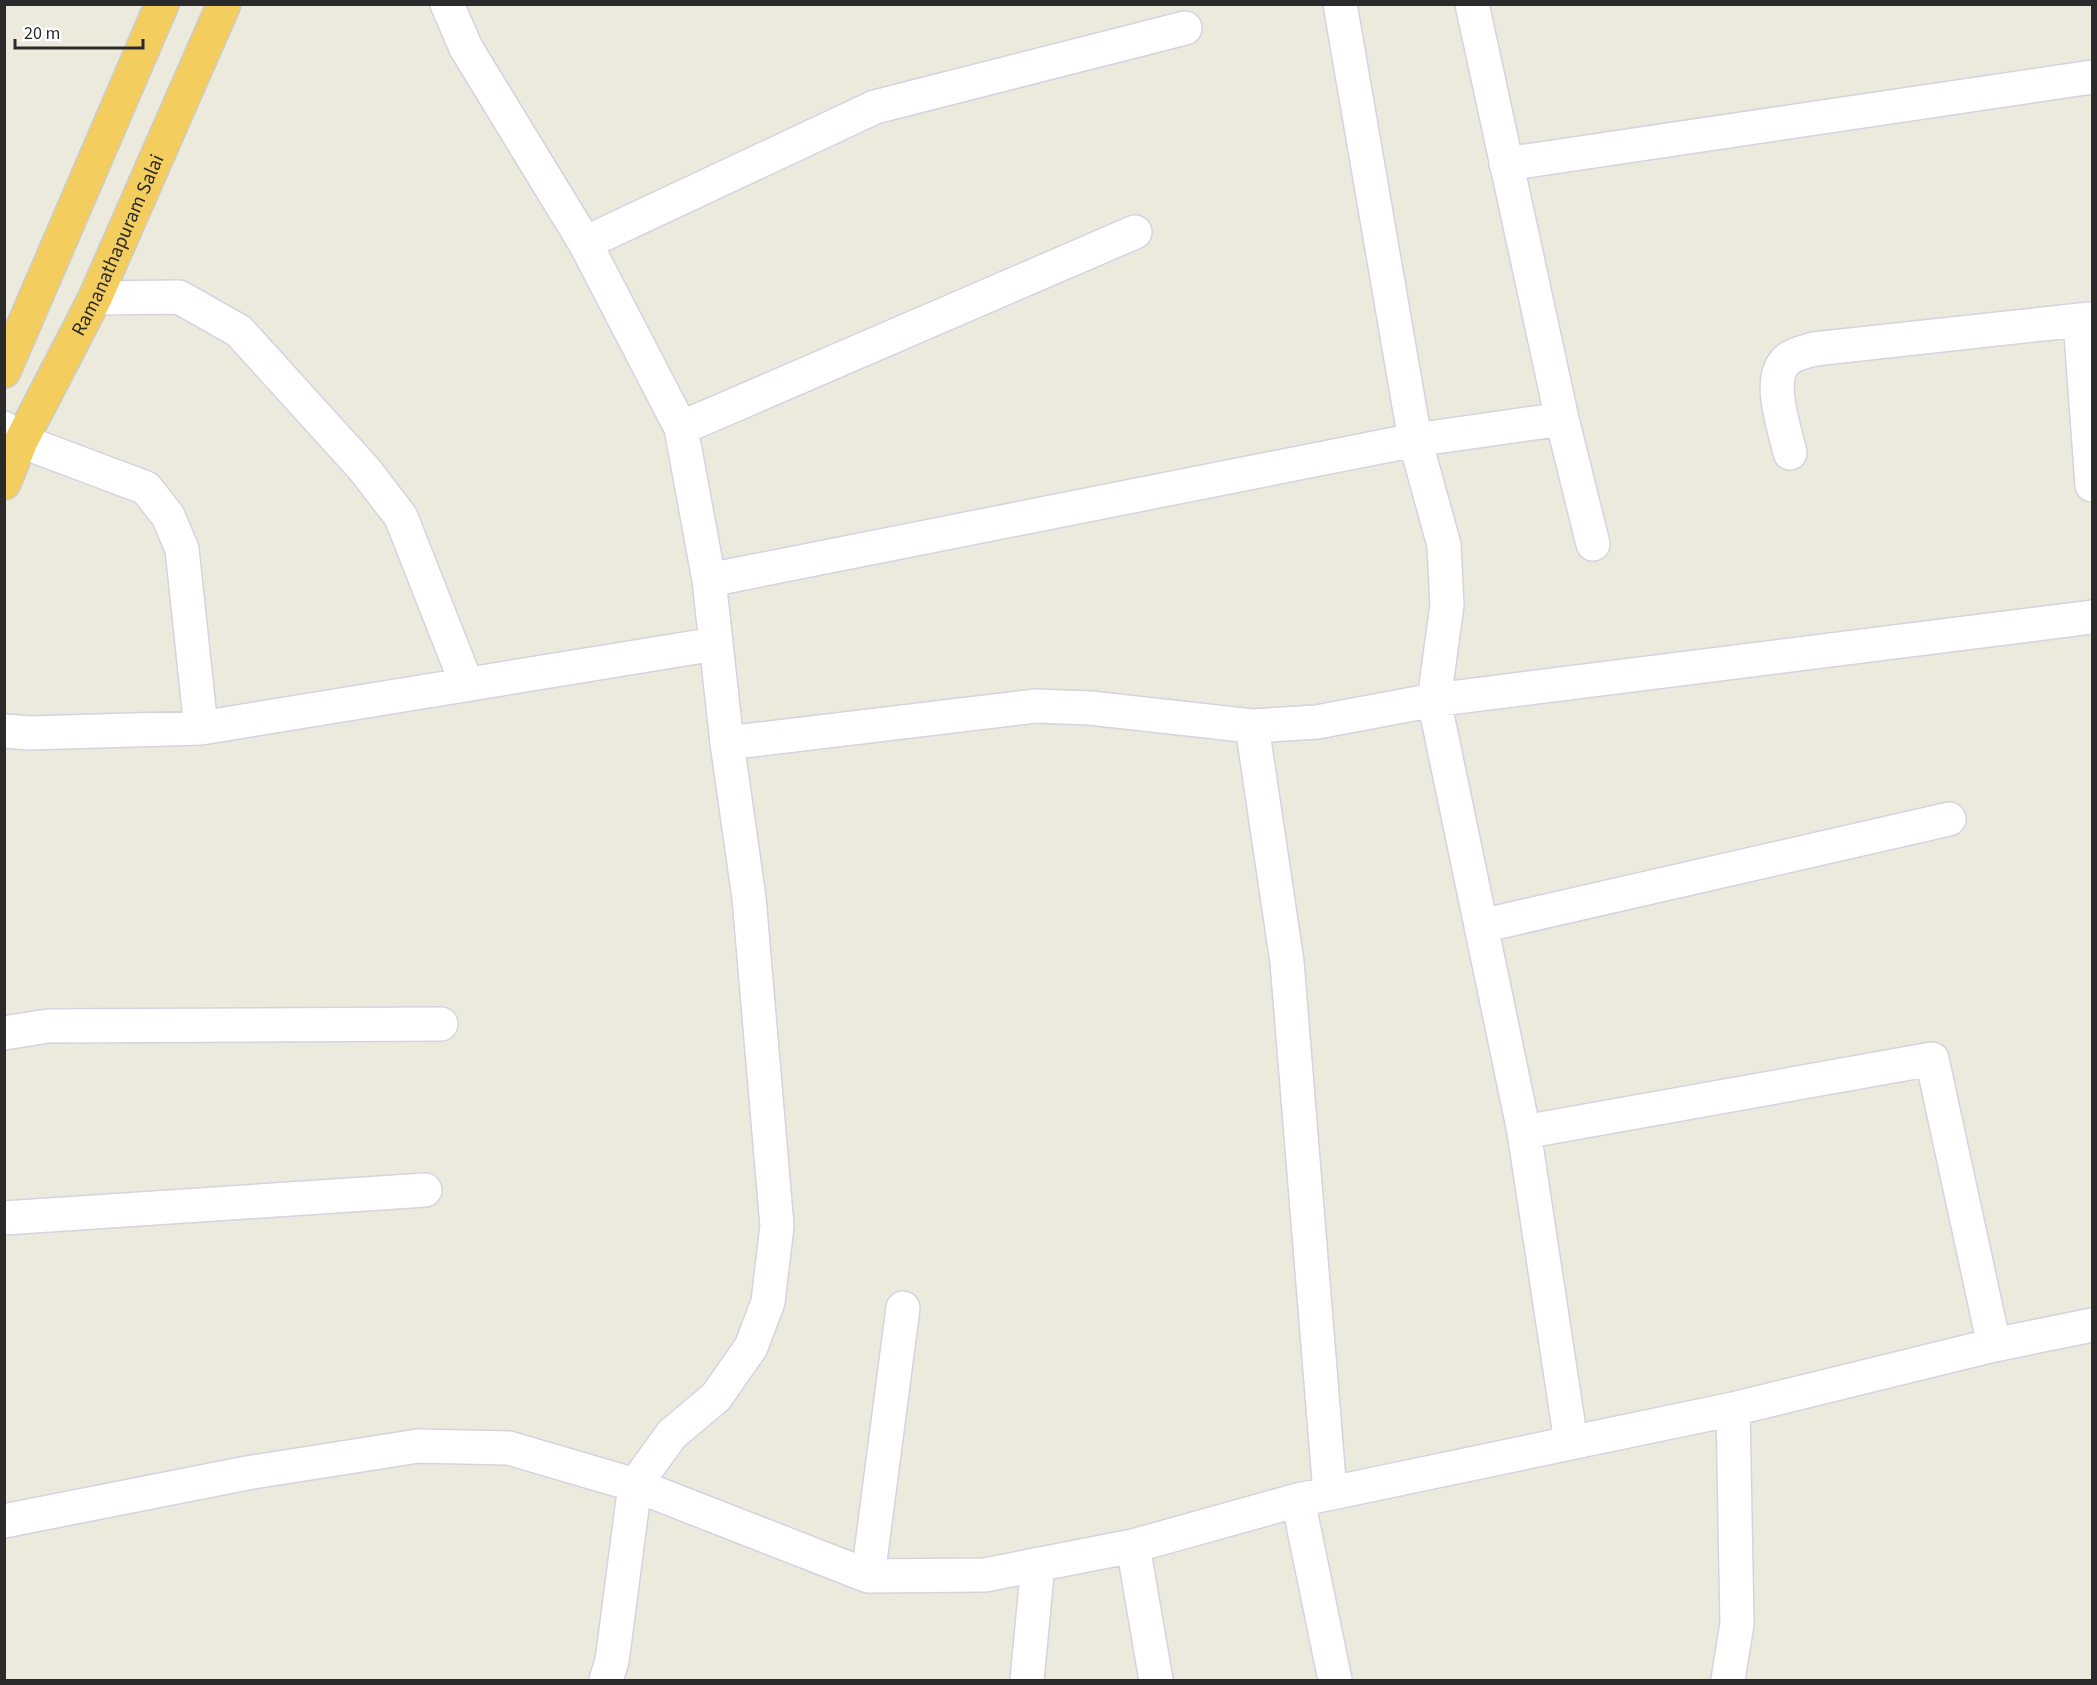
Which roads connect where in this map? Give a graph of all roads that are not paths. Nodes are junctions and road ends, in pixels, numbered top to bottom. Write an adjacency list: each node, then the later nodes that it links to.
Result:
1 (162, 4): 13 (highway)
2 (224, 4): 11 (highway, Ramanathapuram Salai)
3 (447, 4): 10 (street)
4 (1340, 4): 17 (street)
5 (1472, 4): 8 (street)
6 (1185, 28): 10 (street)
7 (2092, 77): 8 (street)
8 (1506, 164): 14 (street)
9 (1135, 232): 15 (street)
10 (585, 243): 15 (street)
11 (94, 298): 16 (highway, Ramanathapuram Salai); 25 (street)
12 (2086, 319): 18 (street); 20 (street)
13 (4, 371)
14 (1562, 419): 17 (street); 21 (street)
15 (681, 428): 22 (street)
16 (13, 435): 19 (highway, Ramanathapuram Salai); 28 (street)
17 (1415, 440): 22 (street); 26 (street)
18 (1790, 453)
19 (4, 483)
20 (2092, 485)
21 (1593, 544)
22 (709, 580): 24 (street)
23 (2092, 617): 26 (street)
24 (715, 644): 25 (street); 30 (street)
25 (467, 685): 28 (street)
26 (1434, 700): 27 (street); 32 (street)
27 (1252, 726): 30 (street); 44 (street)
28 (201, 728): 29 (street)
29 (4, 731)
30 (727, 743): 43 (street)
31 (1949, 819): 32 (street)
32 (1481, 926): 35 (street)
33 (441, 1024): 34 (street)
34 (4, 1033)
35 (1524, 1132): 40 (street); 42 (street)
36 (425, 1190): 37 (street)
37 (4, 1218)
38 (903, 1308): 49 (street)
39 (2092, 1325): 40 (street)
40 (1994, 1344): 41 (street)
41 (1733, 1408): 42 (street); 54 (street)
42 (1571, 1442): 44 (street)
43 (635, 1485): 46 (street); 49 (street); 50 (street)
44 (1330, 1493): 45 (street)
45 (1298, 1500): 47 (street); 53 (street)
46 (4, 1521)
47 (1133, 1546): 48 (street); 52 (street)
48 (1038, 1564): 49 (street); 51 (street)
49 (868, 1576)
50 (606, 1680)
51 (1027, 1680)
52 (1156, 1680)
53 (1335, 1680)
54 (1728, 1680)

